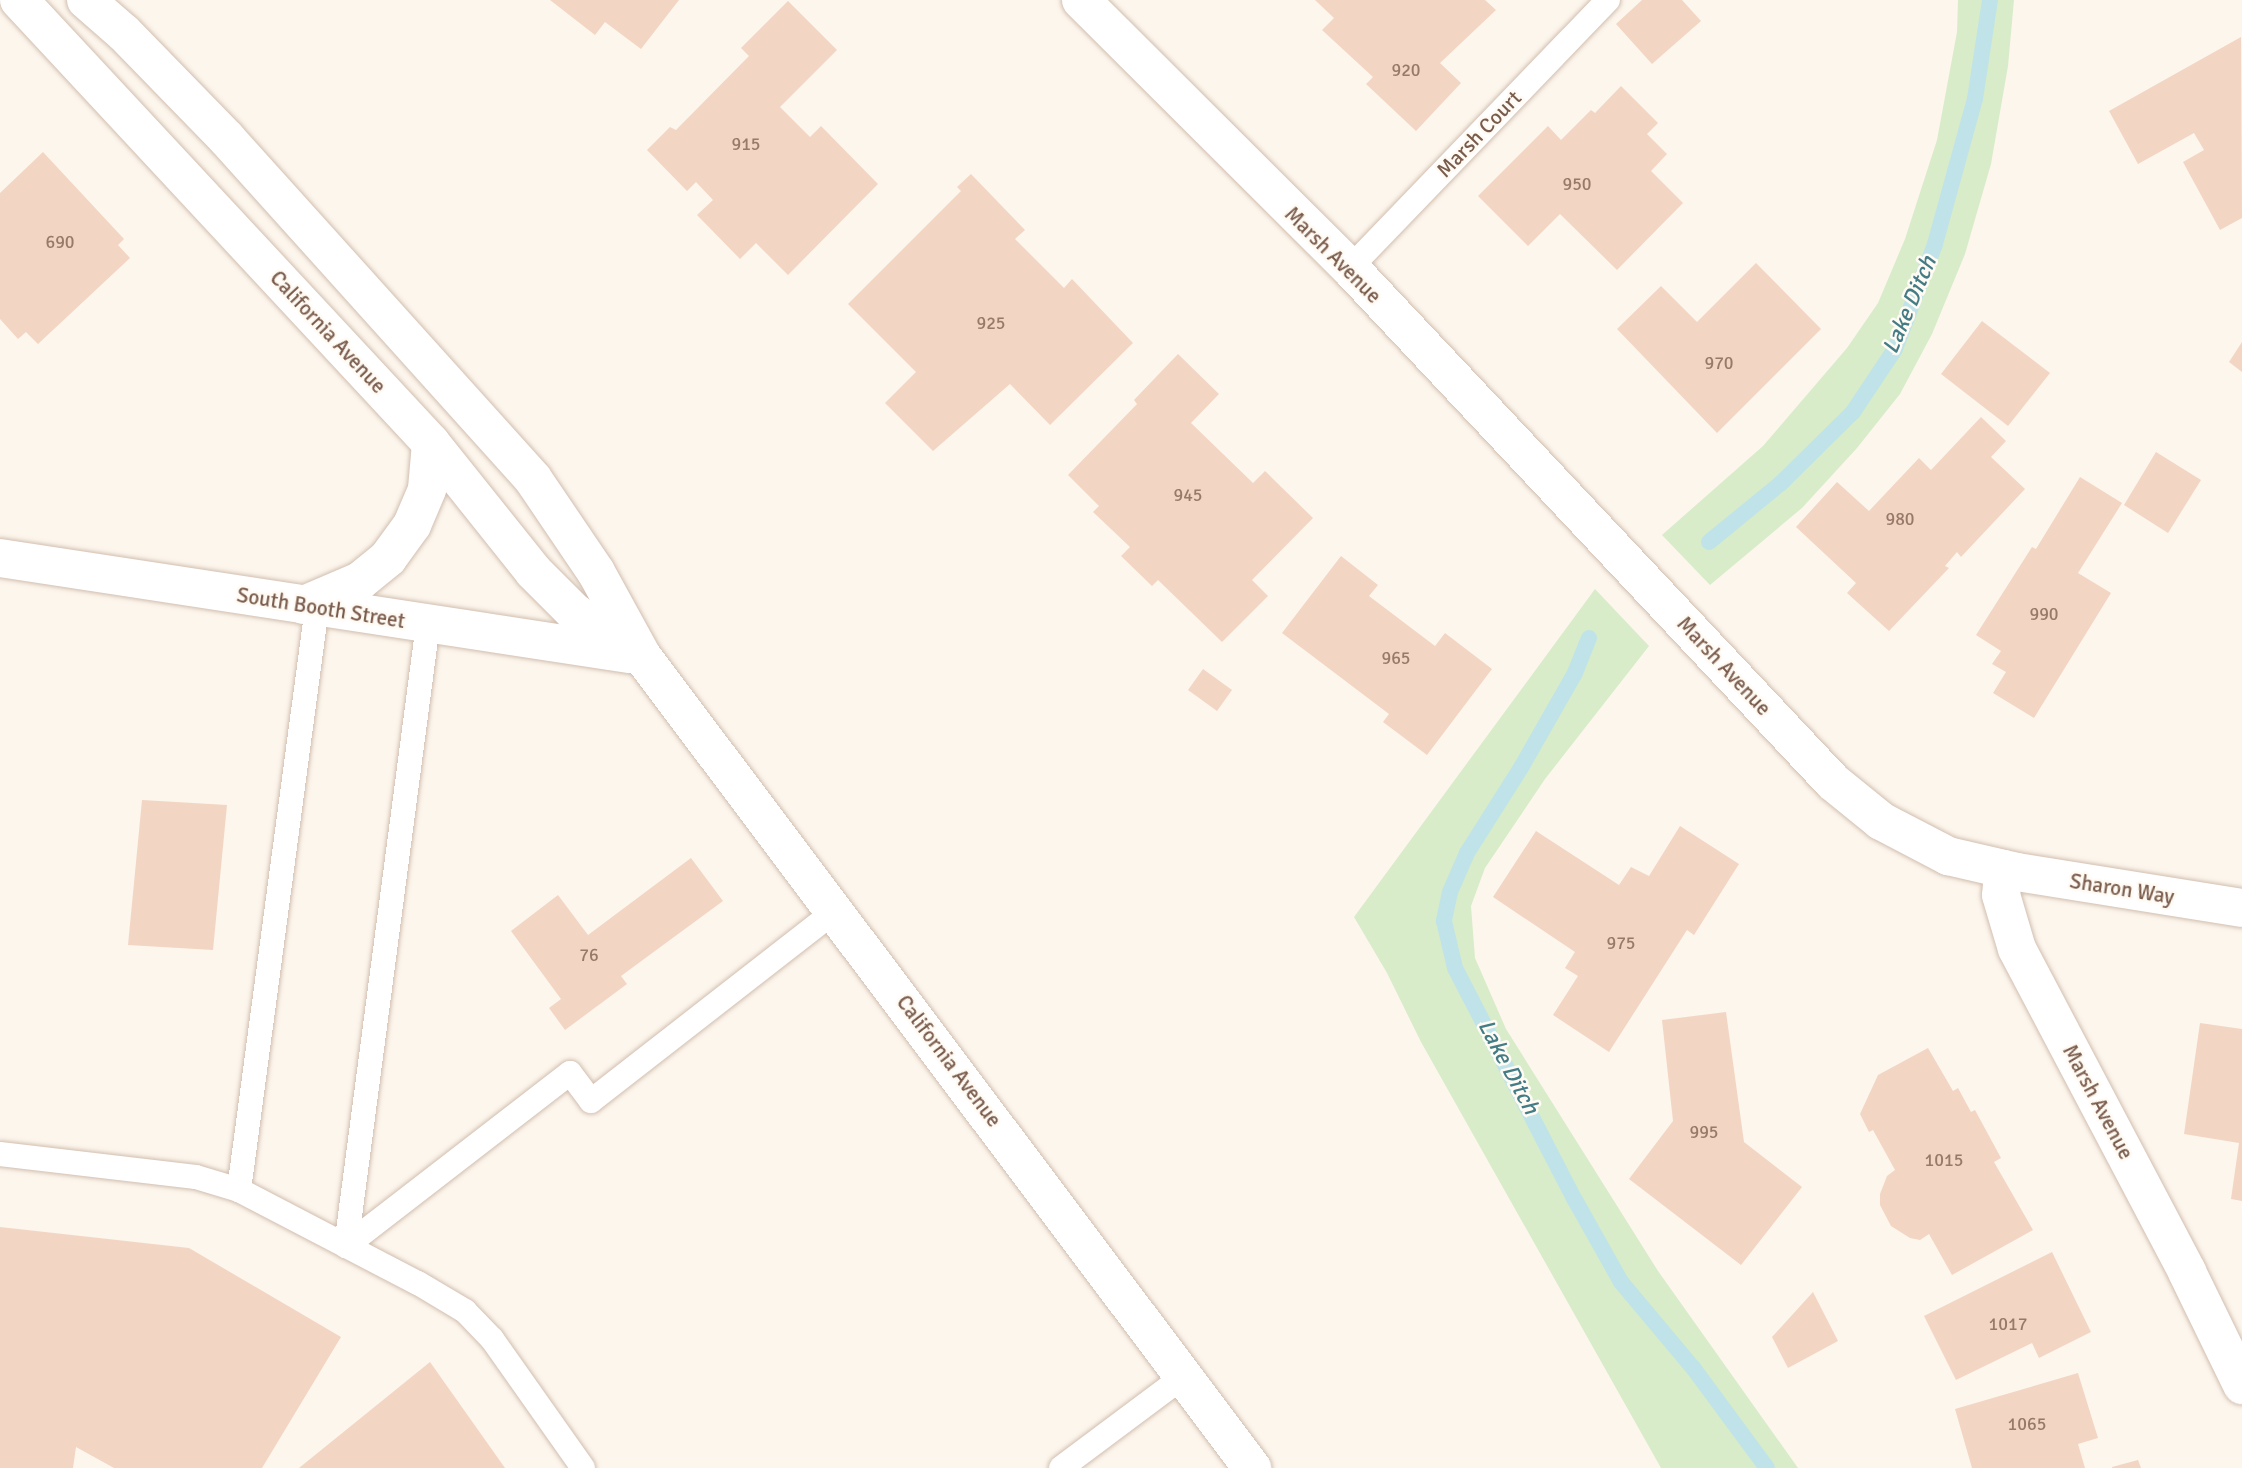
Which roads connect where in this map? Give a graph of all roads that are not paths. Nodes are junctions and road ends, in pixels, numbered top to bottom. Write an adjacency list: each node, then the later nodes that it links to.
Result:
1 (19, 0): 6 (main road, California Avenue)
2 (86, 0): 10 (main road, California Avenue)
3 (1081, 0): 5 (main road, Marsh Avenue)
4 (1608, 0): 5 (lane, Marsh Court)
5 (1350, 268): 11 (main road, Marsh Avenue)
6 (431, 443): 8 (main road); 10 (main road, California Avenue)
7 (0, 558): 8 (main road, South Booth Street)
8 (310, 606): 9 (main road, South Booth Street); 15 (lane)
9 (428, 624): 10 (main road, South Booth Street); 16 (lane)
10 (642, 656): 13 (main road, California Avenue)
11 (2003, 869): 12 (main road, Sharon Way); 18 (main road, Marsh Avenue)
12 (2242, 908)
13 (835, 911): 16 (lane); 17 (main road, California Avenue)
14 (0, 1154): 15 (lane)
15 (239, 1190): 16 (lane)
16 (346, 1246): 19 (lane)
17 (1184, 1376): 20 (lane); 21 (main road, California Avenue)
18 (2242, 1385)
19 (583, 1468)
20 (1061, 1468)
21 (1252, 1468)

